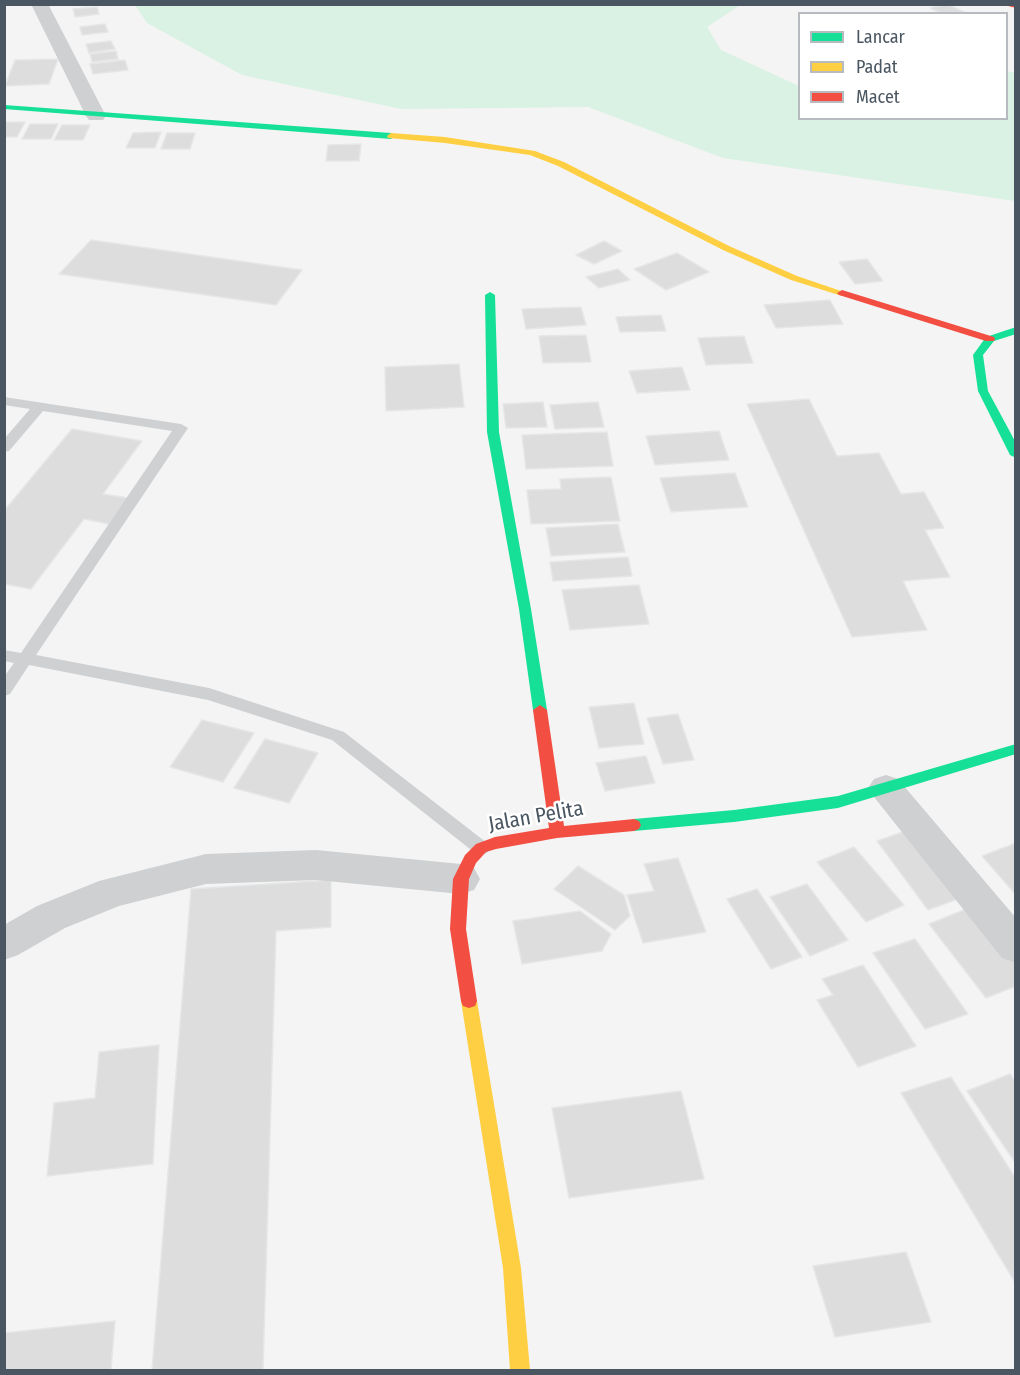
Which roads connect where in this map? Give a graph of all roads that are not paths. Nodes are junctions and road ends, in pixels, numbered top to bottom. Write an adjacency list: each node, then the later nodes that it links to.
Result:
1 (39, 4): 5 (street)
2 (1011, 4): 3 (main road)
3 (1016, 6)
4 (4, 107): 5 (main road)
5 (96, 116): 8 (main road)
6 (490, 296): 18 (main road)
7 (1016, 330): 8 (main road)
8 (990, 339): 12 (main road)
9 (4, 401): 10 (lane)
10 (40, 406): 11 (lane); 14 (lane)
11 (4, 448)
12 (1016, 455)
13 (4, 655): 14 (lane)
14 (24, 659): 15 (lane); 19 (lane)
15 (4, 690)
16 (1016, 749): 17 (main road, Jalan Pelita)
17 (886, 788): 18 (main road, Jalan Pelita); 22 (street)
18 (557, 832): 19 (main road, Jalan Pelita)
19 (481, 848): 20 (main road, Jalan Pelita)
20 (461, 879): 21 (street); 23 (main road, Jalan Pelita)
21 (4, 944)
22 (1016, 946)
23 (520, 1371)

